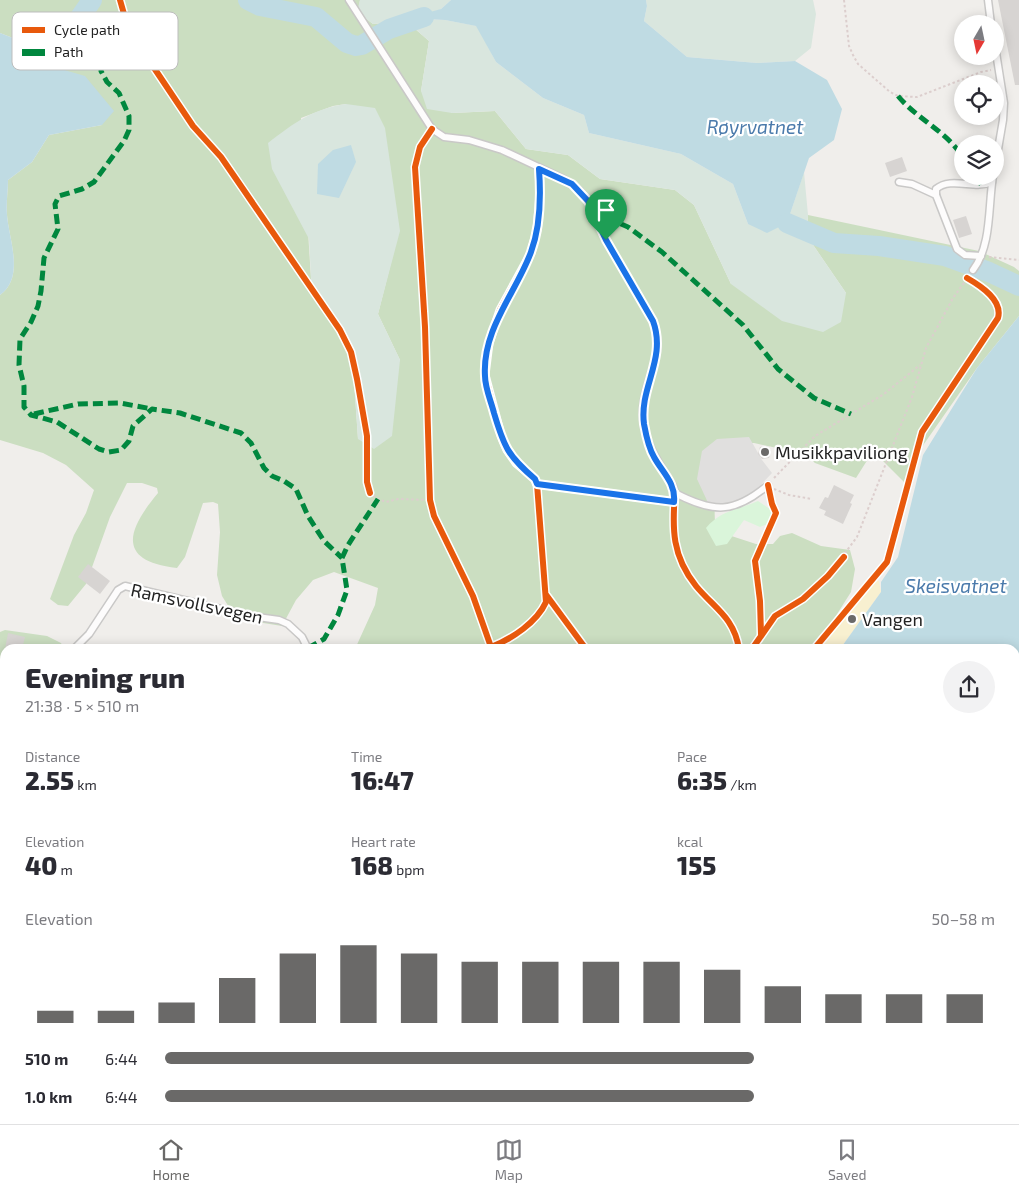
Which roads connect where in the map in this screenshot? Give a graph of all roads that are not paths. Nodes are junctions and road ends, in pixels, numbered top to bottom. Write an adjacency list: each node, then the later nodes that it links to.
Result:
1 (349, 0): 14 (lane)
2 (988, 0): 3 (lane)
3 (990, 15)
4 (998, 65): 5 (lane)
5 (1000, 135)
6 (899, 182): 11 (lane)
7 (954, 185): 11 (lane)
8 (962, 185): 9 (lane)
9 (984, 185)
10 (992, 185): 12 (lane)
11 (936, 195): 12 (lane)
12 (980, 260): 13 (lane)
13 (973, 270)
14 (768, 485)
15 (79, 644): 16 (lane, Ramsvollsvegen)
16 (306, 644)

